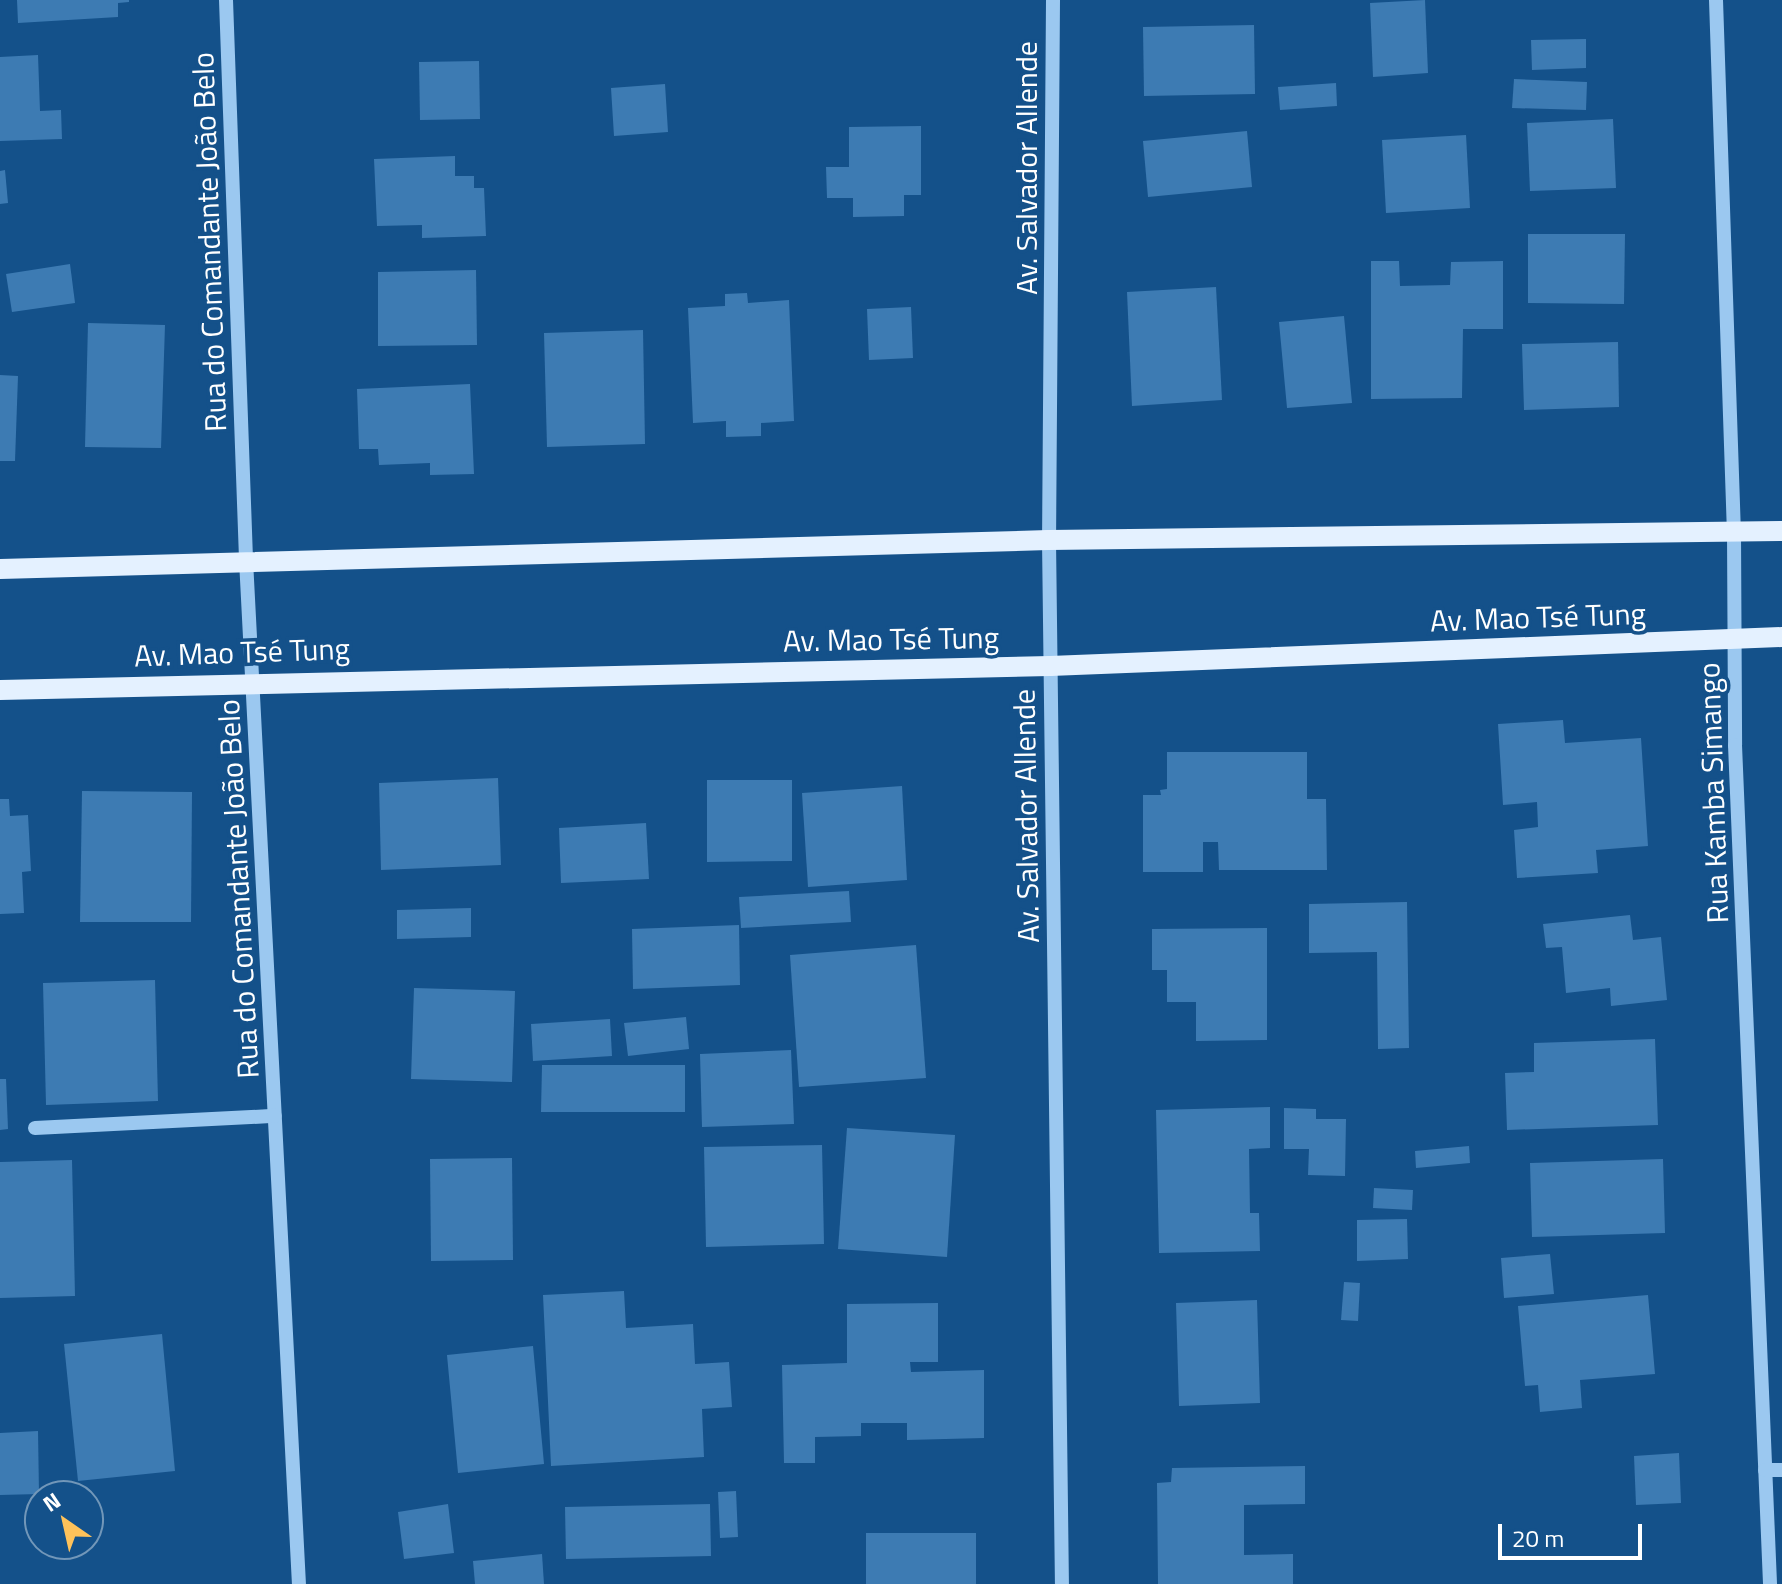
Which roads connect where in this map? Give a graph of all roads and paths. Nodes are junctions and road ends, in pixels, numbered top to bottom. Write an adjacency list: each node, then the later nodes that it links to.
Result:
1 (226, 0): 7 (street, Rua do Comandante João Belo)
2 (1053, 0): 6 (street, Av. Salvador Allende)
3 (1716, 0): 5 (street, Rua Kamba Simango)
4 (1782, 531): 5 (main road)
5 (1734, 533): 6 (main road); 10 (street, Rua Kamba Simango)
6 (1049, 540): 7 (main road); 11 (street, Av. Salvador Allende)
7 (246, 560): 8 (main road); 12 (street, Rua do Comandante João Belo)
8 (0, 569)
9 (1782, 637): 10 (main road, Av. Mao Tsé Tung)
10 (1735, 639): 11 (main road, Av. Mao Tsé Tung); 16 (street, Rua Kamba Simango)
11 (1050, 666): 12 (main road, Av. Mao Tsé Tung); 19 (street, Av. Salvador Allende)
12 (253, 681): 13 (main road, Av. Mao Tsé Tung); 14 (street, Rua do Comandante João Belo)
13 (0, 690)
14 (275, 1116): 15 (street); 18 (street, Rua do Comandante João Belo)
15 (35, 1128)
16 (1765, 1470): 17 (street); 20 (street, Rua Kamba Simango)
17 (1782, 1470)
18 (299, 1584)
19 (1062, 1584)
20 (1770, 1584)

